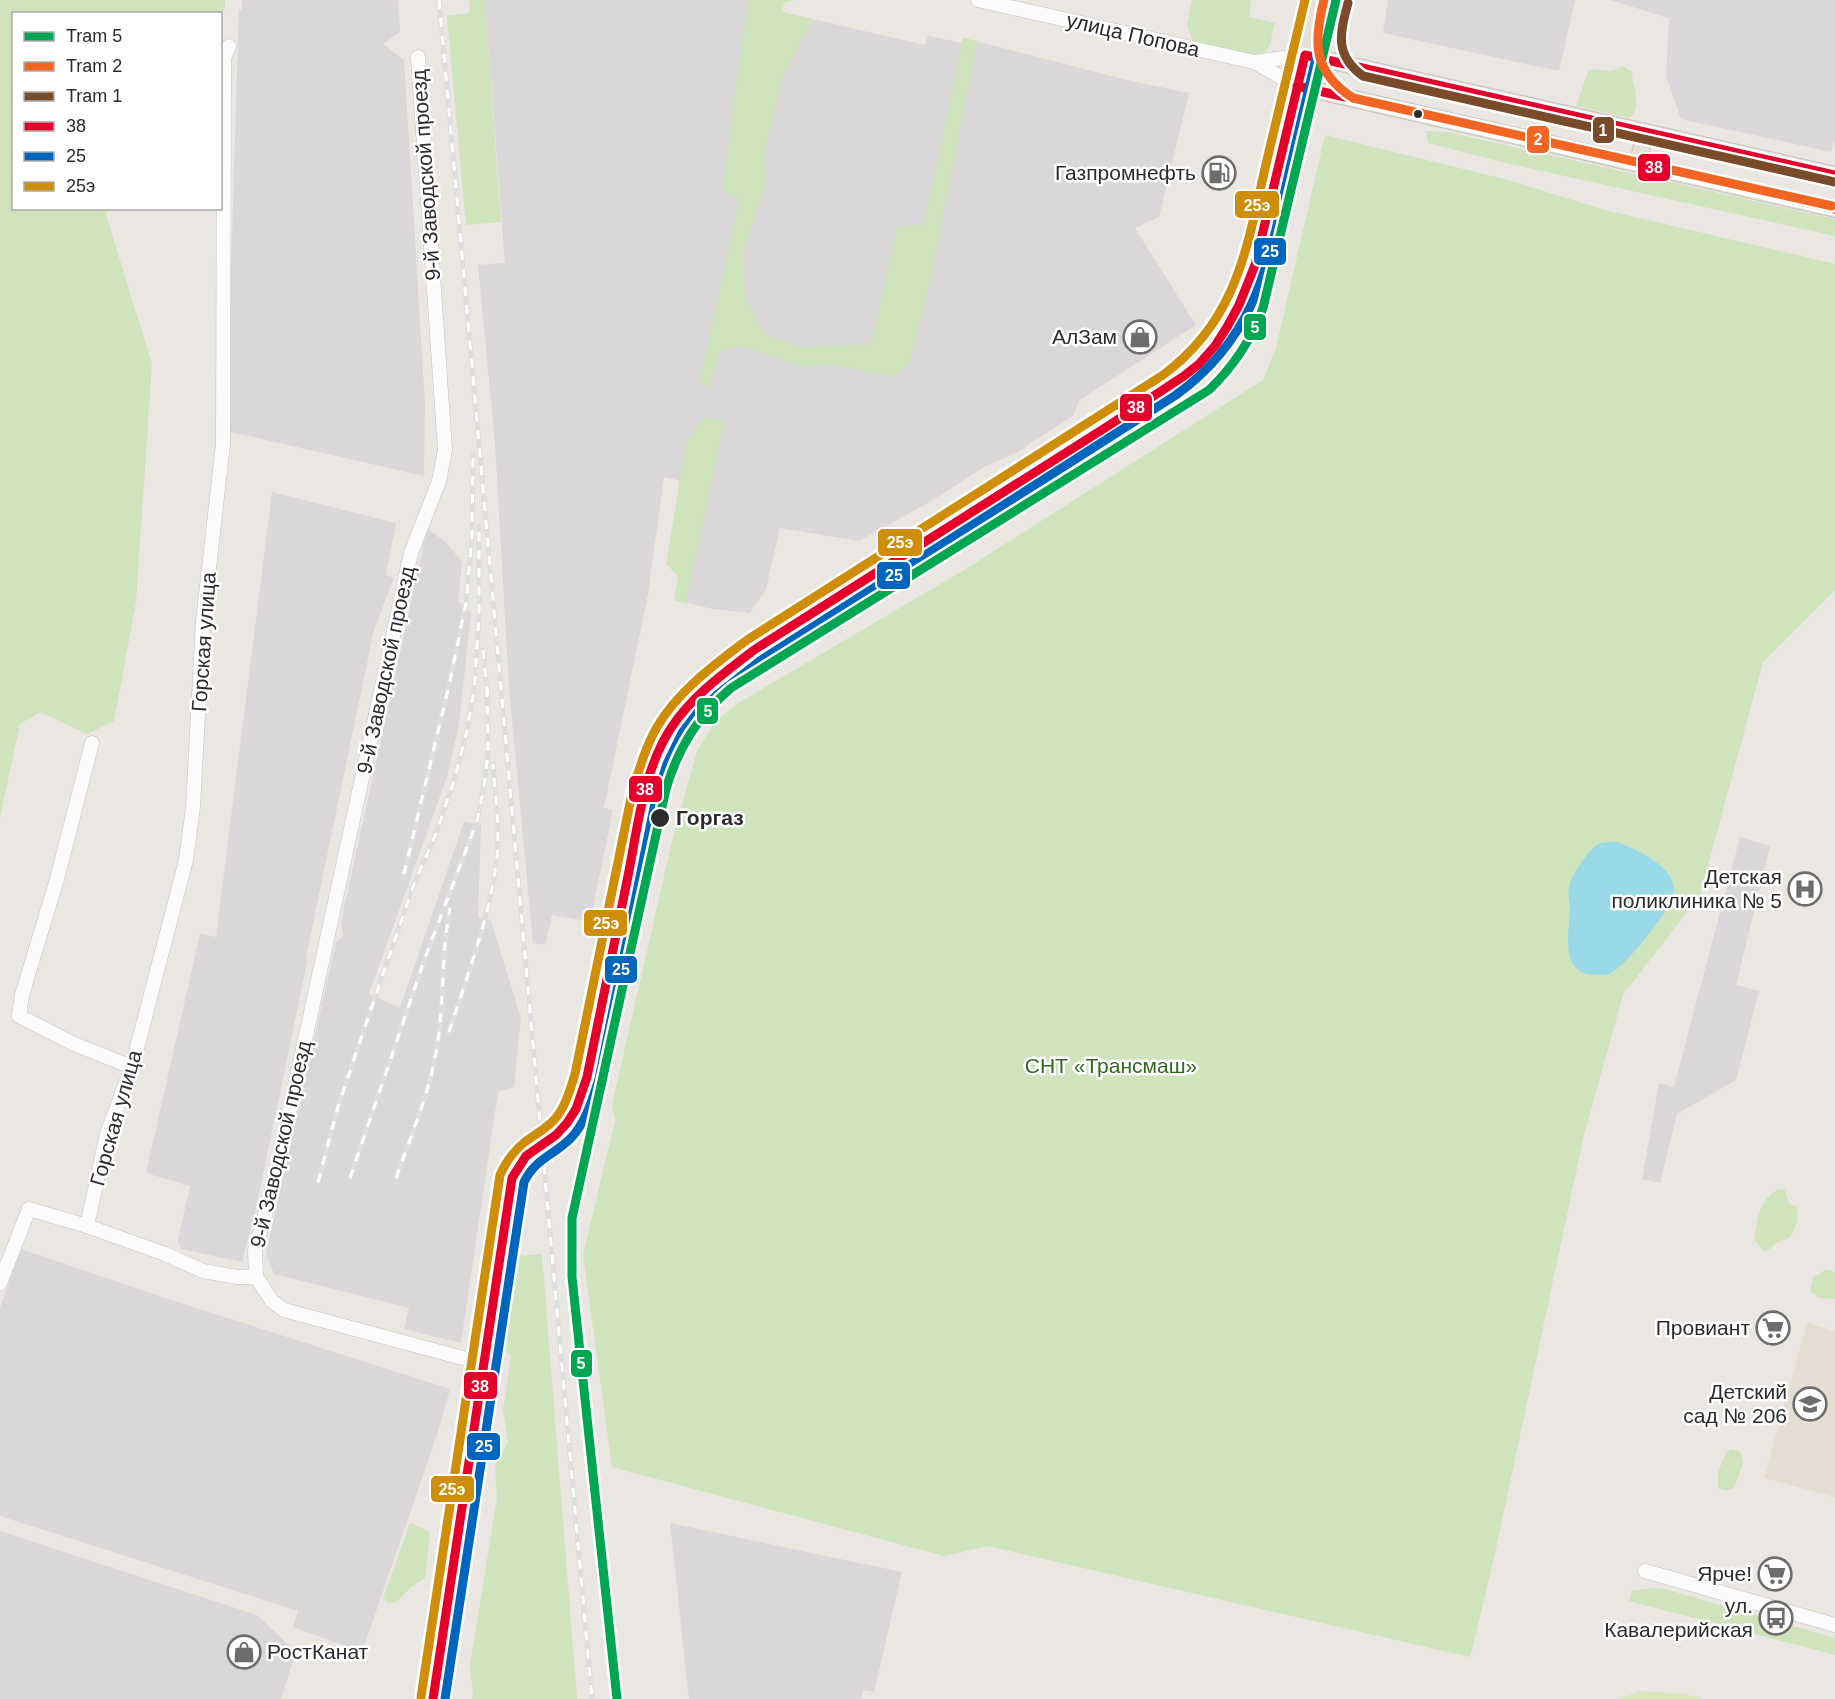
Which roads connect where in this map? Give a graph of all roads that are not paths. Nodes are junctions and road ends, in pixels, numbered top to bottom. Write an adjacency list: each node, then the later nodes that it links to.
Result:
1 (978, 0): 6 (street, улица Попова)
2 (1317, 0): 4 (main road)
3 (229, 46): 13 (street, Горская улица)
4 (1305, 55): 6 (street, улица Попова); 7 (main road); 8 (main road, улица Попова)
5 (418, 57): 15 (street, 9-й Заводской проезд)
6 (1254, 62): 7 (street, улица Попова)
7 (1297, 86): 9 (main road, улица Попова); 17 (main road)
8 (1645, 132): 9 (main road); 10 (main road, улица Попова)
9 (1638, 163): 11 (main road, улица Попова)
10 (1835, 175)
11 (1835, 208)
12 (92, 743): 13 (street)
13 (132, 1067): 14 (street, Горская улица)
14 (87, 1226): 15 (street); 16 (street)
15 (256, 1277): 17 (street)
16 (0, 1283)
17 (485, 1364): 20 (main road)
18 (1645, 1571): 19 (street)
19 (1835, 1625)
20 (433, 1699)

